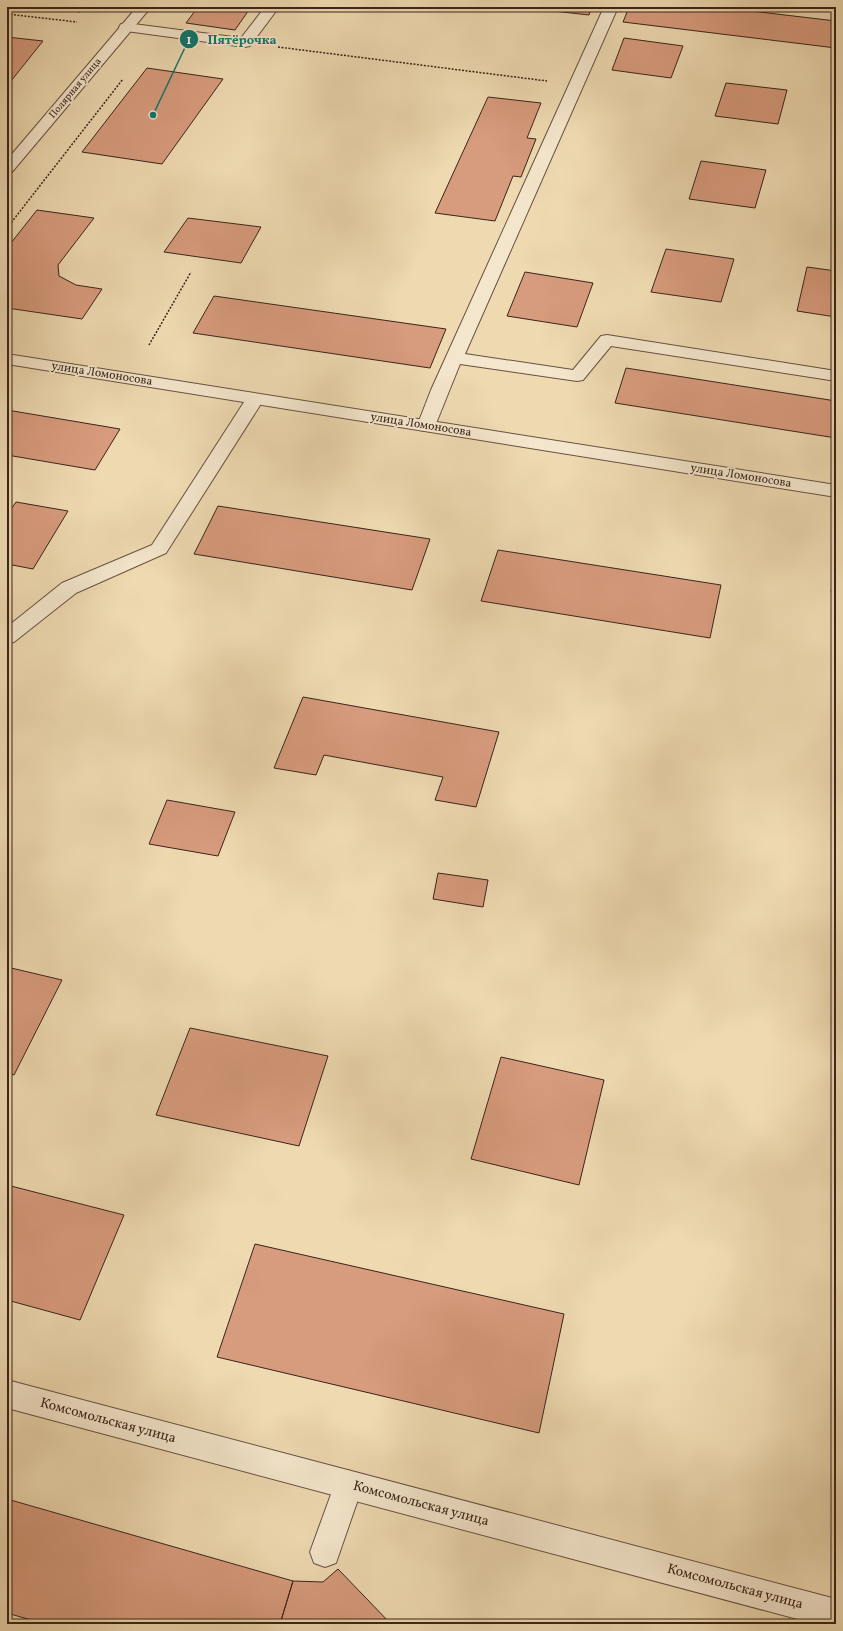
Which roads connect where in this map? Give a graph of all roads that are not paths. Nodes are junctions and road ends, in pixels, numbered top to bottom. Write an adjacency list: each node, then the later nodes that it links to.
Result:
1 (144, 7): 4 (street, Полярная улица)
2 (272, 7): 4 (street)
3 (611, 7): 6 (street)
4 (126, 27): 5 (street, Полярная улица)
5 (7, 169)
6 (456, 358): 8 (street); 10 (street)
7 (7, 359): 9 (street, улица Ломоносова)
8 (836, 376)
9 (255, 399): 10 (street, улица Ломоносова); 12 (street)
10 (426, 426): 11 (street, улица Ломоносова)
11 (836, 491)
12 (7, 637)
13 (7, 1394): 14 (street, Комсомольская улица)
14 (348, 1485): 15 (street); 16 (street, Комсомольская улица)
15 (325, 1552)
16 (836, 1614)

